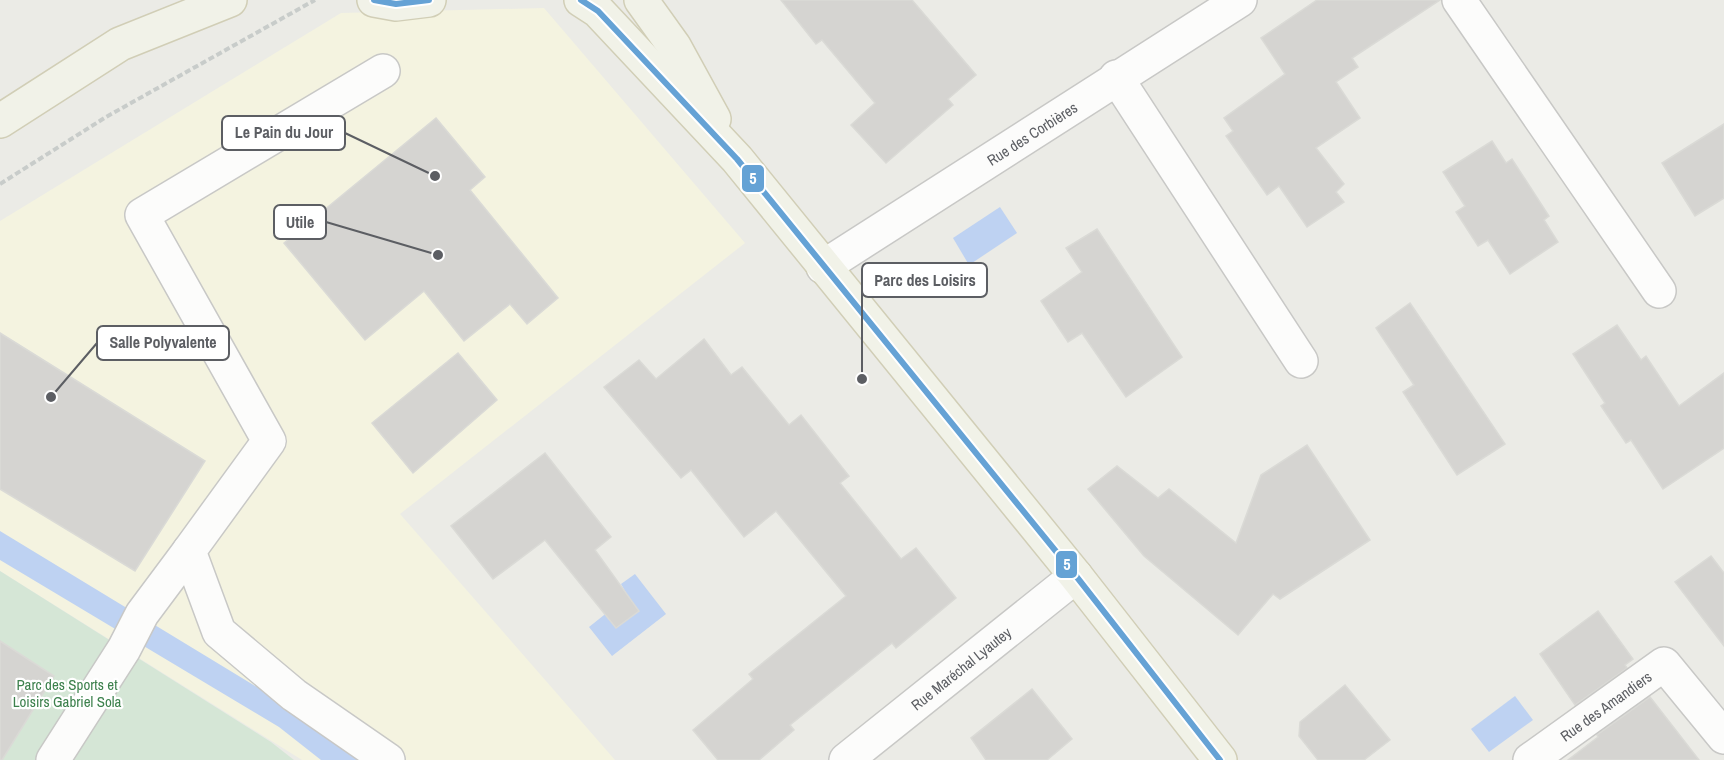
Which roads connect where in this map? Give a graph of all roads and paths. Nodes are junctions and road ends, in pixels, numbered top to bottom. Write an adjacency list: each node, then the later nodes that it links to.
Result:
1 (163, 0): 10 (main road)
2 (230, 0): 10 (main road)
3 (315, 0): 15 (path)
4 (374, 0): 5 (main road)
5 (429, 0)
6 (581, 0): 14 (main road)
7 (641, 0): 14 (main road)
8 (1240, 0): 12 (street, Rue des Corbières)
9 (1459, 0): 17 (street)
10 (120, 44): 13 (main road)
11 (383, 71): 19 (street)
12 (1116, 77): 16 (street, Rue des Corbières); 18 (street)
13 (0, 121)
14 (737, 159): 16 (main road)
15 (0, 184)
16 (823, 267): 20 (main road)
17 (1659, 291)
18 (1301, 361)
19 (189, 551): 22 (street); 23 (street)
20 (1076, 576): 24 (street, Rue Maréchal Lyautey); 25 (main road)
21 (1724, 737): 26 (street, Rue des Amandiers)
22 (53, 760)
23 (388, 760)
24 (846, 760)
25 (1220, 760)
26 (1530, 760)

